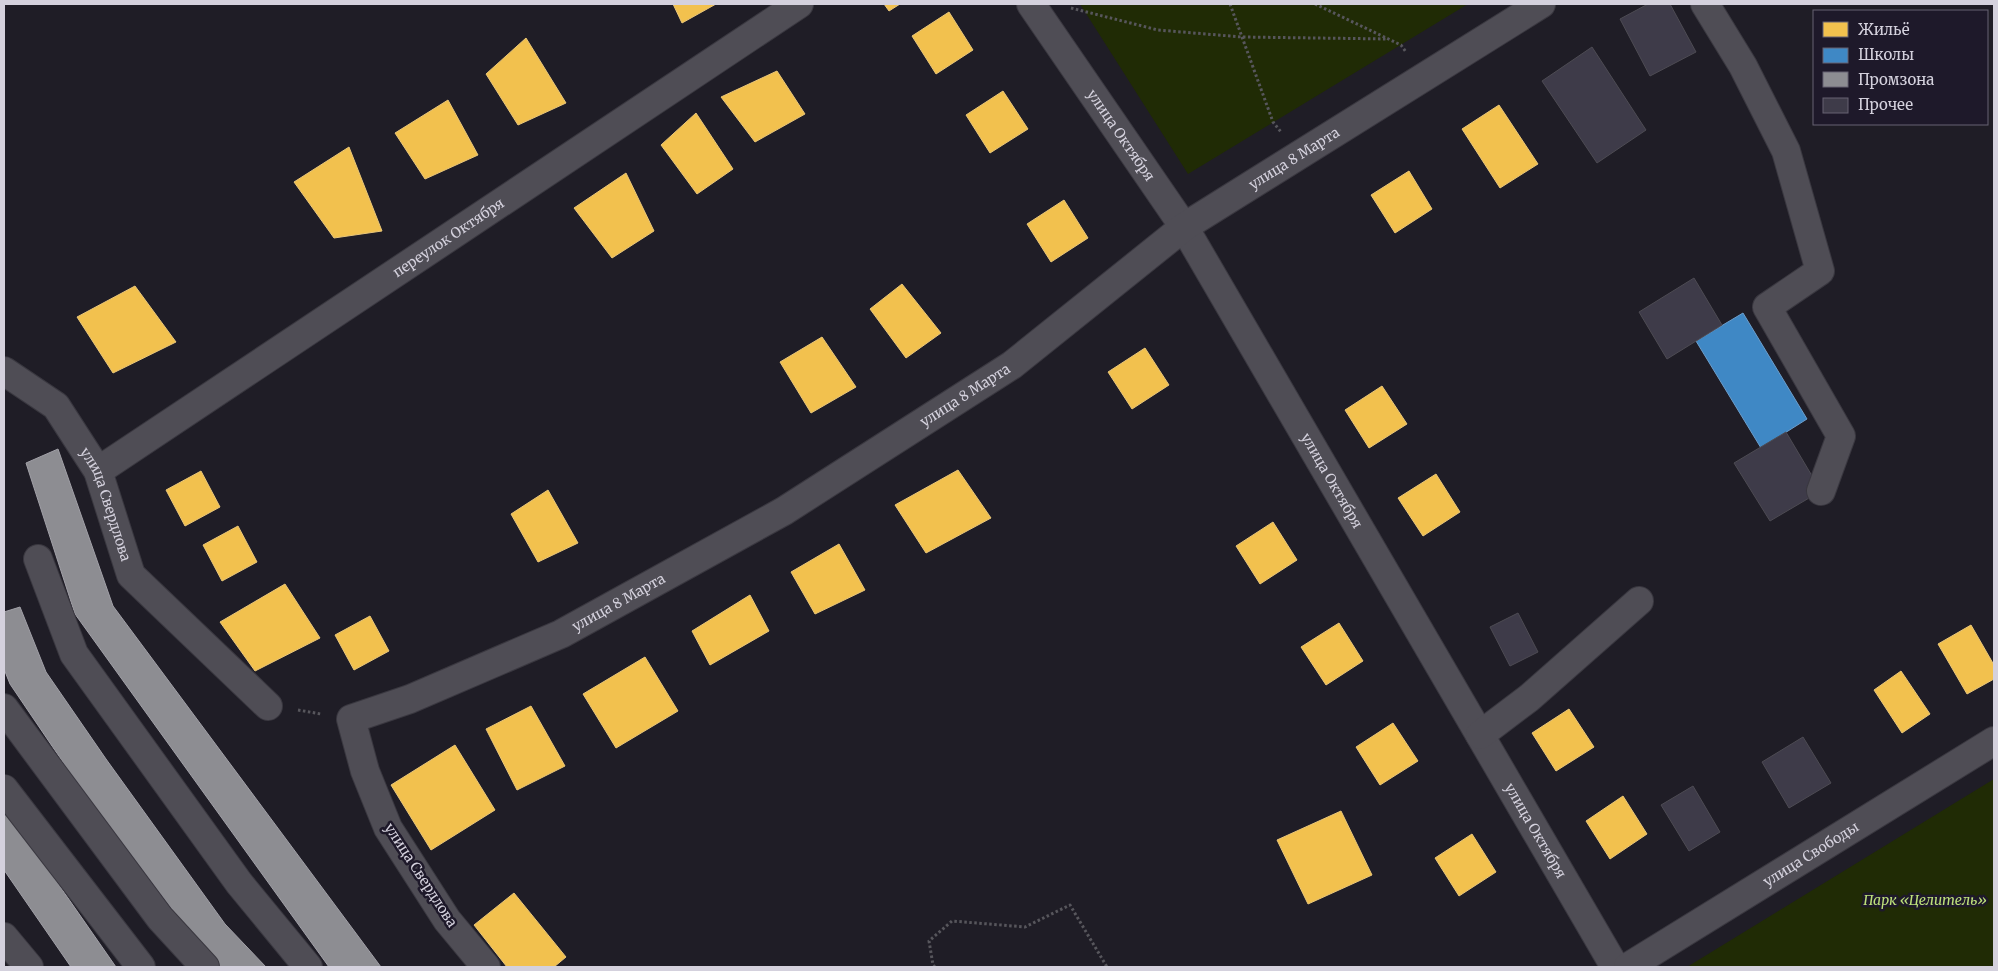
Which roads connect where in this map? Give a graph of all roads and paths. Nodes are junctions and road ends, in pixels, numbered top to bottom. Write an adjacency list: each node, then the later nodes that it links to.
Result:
1 (800, 4): 14 (street, переулок Октября)
2 (1031, 4): 12 (street, улица Октября)
3 (1230, 4): 8 (path)
4 (1315, 4): 9 (path)
5 (1541, 4): 12 (street, улица 8 Марта)
6 (1705, 4): 15 (street)
7 (1068, 7): 8 (path)
8 (1242, 37): 9 (path); 11 (path)
9 (1389, 39): 10 (path)
10 (1412, 59)
11 (1286, 138)
12 (1184, 228): 20 (street, улица 8 Марта); 21 (street, улица Октября)
13 (4, 371): 14 (street, улица Свердлова)
14 (98, 471): 18 (street, улица Свердлова)
15 (1821, 490)
16 (38, 558): 28 (street)
17 (1640, 601): 21 (street)
18 (268, 706): 20 (path)
19 (4, 708): 27 (street)
20 (351, 719): 29 (street, улица Свердлова)
21 (1480, 735): 32 (street, улица Октября)
22 (1994, 741): 33 (street, улица Свободы)
23 (4, 789): 26 (street)
24 (4, 937): 25 (street)
25 (29, 967)
26 (141, 967)
27 (205, 967)
28 (308, 967)
29 (486, 967)
30 (935, 967): 31 (path)
31 (1108, 967)
32 (1615, 967)
33 (1628, 967)

